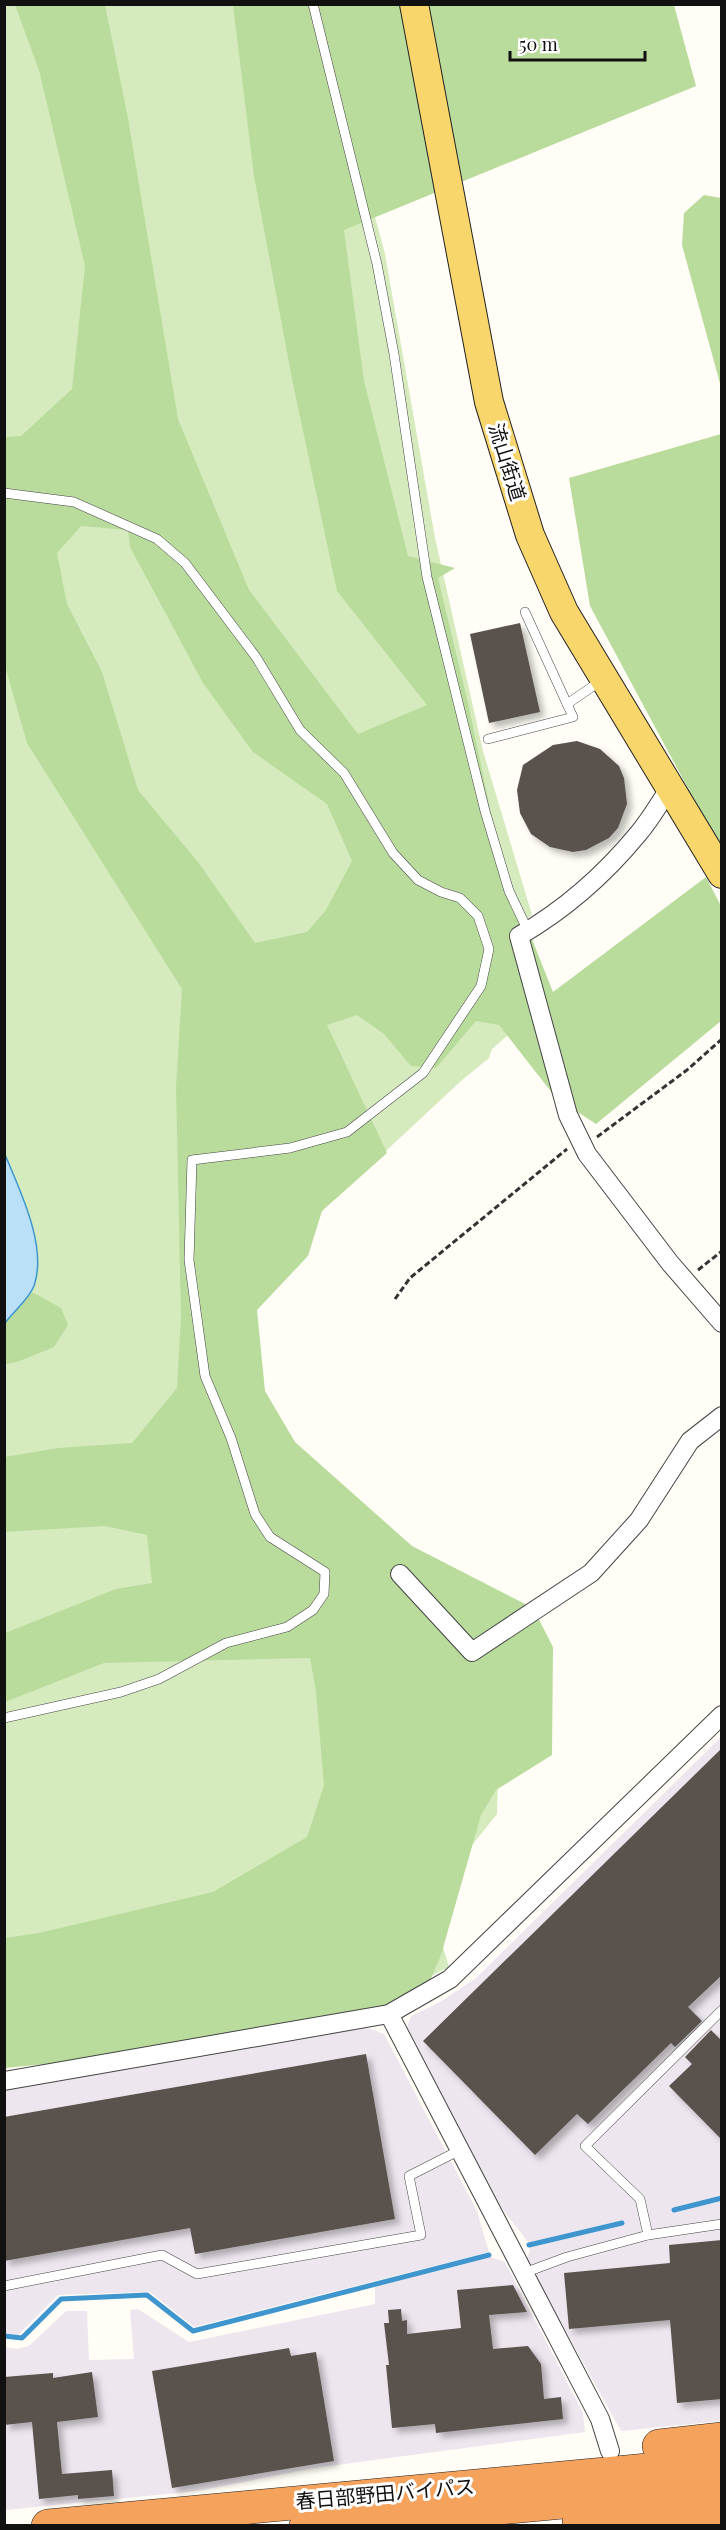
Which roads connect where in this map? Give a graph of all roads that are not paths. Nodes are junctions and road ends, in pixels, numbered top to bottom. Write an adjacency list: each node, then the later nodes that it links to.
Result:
1 (313, 4): 10 (lane)
2 (414, 4): 5 (main road, 流山街道)
3 (4, 493): 15 (lane)
4 (525, 612): 6 (lane)
5 (604, 679): 6 (lane); 8 (main road, 流山街道)
6 (567, 704): 7 (lane)
7 (488, 739)
8 (669, 789): 9 (main road, 流山街道); 10 (street)
9 (722, 874)
10 (528, 931): 11 (street)
11 (722, 1323)
12 (722, 1416): 13 (street)
13 (400, 1574)
14 (722, 1715): 17 (street)
15 (4, 1718)
16 (722, 2010): 21 (lane)
17 (389, 2014): 18 (street); 19 (street)
18 (4, 2081)
19 (460, 2150): 22 (street); 23 (lane)
20 (722, 2224): 21 (lane)
21 (648, 2235): 22 (lane)
22 (524, 2273): 25 (street)
23 (4, 2286)
24 (722, 2439): 25 (highway)
25 (610, 2451): 28 (highway)
26 (722, 2463): 28 (highway, 春日部野田バイパス)
27 (722, 2487): 30 (highway, 春日部野田バイパス)
28 (218, 2510): 31 (highway, 春日部野田バイパス)
29 (722, 2513): 30 (highway)
30 (370, 2520): 32 (highway, 春日部野田バイパス)
31 (48, 2526)
32 (306, 2526)

